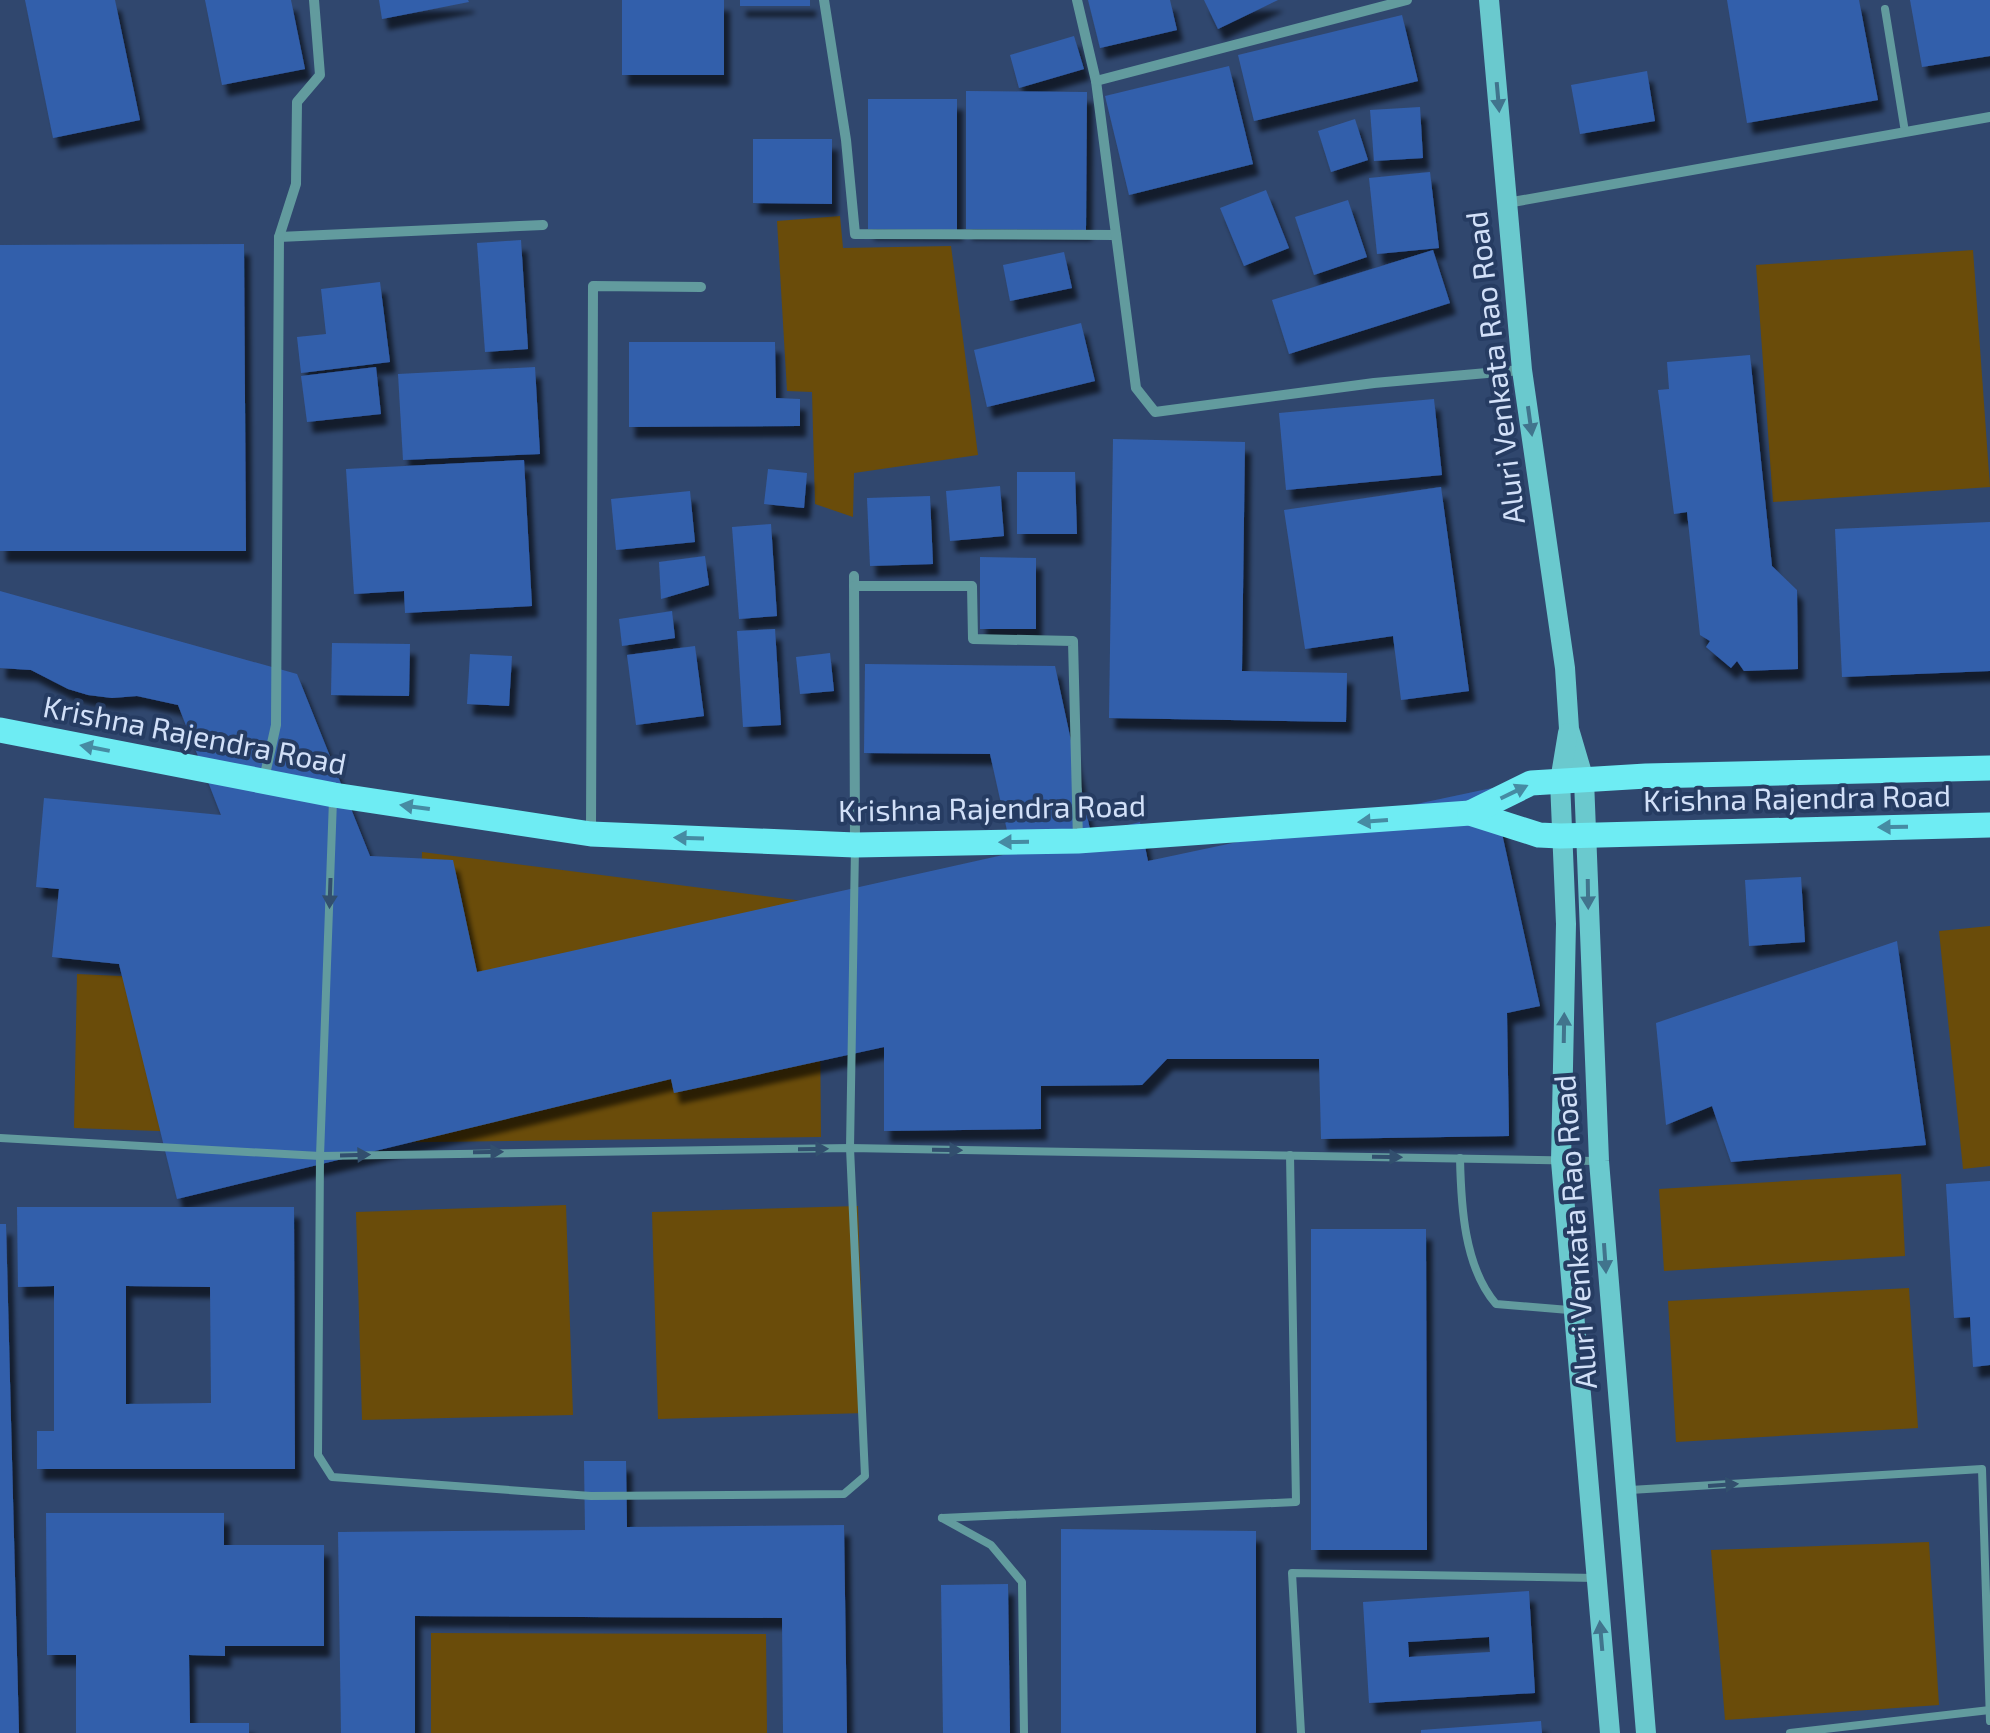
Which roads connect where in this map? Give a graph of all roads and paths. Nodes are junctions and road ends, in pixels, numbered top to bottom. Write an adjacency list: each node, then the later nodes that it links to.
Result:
1 (314, 0): 13 (street)
2 (824, 0): 12 (street)
3 (1077, 0): 7 (street)
4 (1407, 0): 7 (street)
5 (1489, 0): 10 (main road, Aluri Venkata Rao Road, one-way to 10)
6 (1885, 9): 9 (lane)
7 (1096, 81): 12 (street)
8 (1990, 117): 9 (street)
9 (1905, 132): 10 (street)
10 (1508, 203): 15 (main road, Aluri Venkata Rao Road)
11 (543, 225): 13 (street)
12 (1116, 235): 15 (street)
13 (279, 237): 18 (street)
14 (701, 287): 23 (street)
15 (1522, 370): 19 (main road, Aluri Venkata Rao Road, one-way to 19)
16 (0, 730): 18 (main road, Krishna Rajendra Road, one-way to 16)
17 (1990, 768): 19 (main road, Krishna Rajendra Road)
18 (264, 780): 20 (main road, Krishna Rajendra Road)
19 (1572, 780): 21 (main road, one-way to 19); 24 (main road, Aluri Venkata Rao Road); 25 (main road, Aluri Venkata Rao Road)
20 (334, 796): 23 (main road, Krishna Rajendra Road, one-way to 20); 31 (lane, one-way to 31)
21 (1470, 813): 25 (main road, Krishna Rajendra Road); 26 (main road, Krishna Rajendra Road, one-way to 26)
22 (1990, 825): 24 (main road, Krishna Rajendra Road, one-way to 24)
23 (591, 834): 27 (main road, Krishna Rajendra Road, one-way to 23)
24 (1588, 835): 25 (main road, Krishna Rajendra Road); 34 (main road, Aluri Venkata Rao Road, one-way to 34)
25 (1560, 836): 33 (main road, Aluri Venkata Rao Road, one-way to 25)
26 (1078, 842): 27 (main road, Krishna Rajendra Road, one-way to 27); 27 (street)
27 (855, 845): 29 (lane)
28 (0, 1138): 31 (lane)
29 (850, 1148): 30 (lane, one-way to 30); 31 (lane, one-way to 29); 31 (lane)
30 (1290, 1155): 32 (lane, one-way to 32); 40 (lane)
31 (320, 1156)
32 (1460, 1158): 33 (lane); 35 (lane)
33 (1561, 1160): 34 (lane); 35 (main road, Aluri Venkata Rao Road)
34 (1599, 1161): 36 (main road, Aluri Venkata Rao Road, one-way to 36)
35 (1574, 1310): 37 (main road, Aluri Venkata Rao Road)
36 (1626, 1491): 38 (lane, one-way to 38); 43 (main road, Aluri Venkata Rao Road)
37 (1596, 1578): 41 (lane); 42 (main road, Aluri Venkata Rao Road, one-way to 37)
38 (1989, 1710): 39 (lane); 44 (lane)
39 (1990, 1721)
40 (1024, 1733)
41 (1301, 1733)
42 (1610, 1733)
43 (1646, 1733)
44 (1790, 1733)

